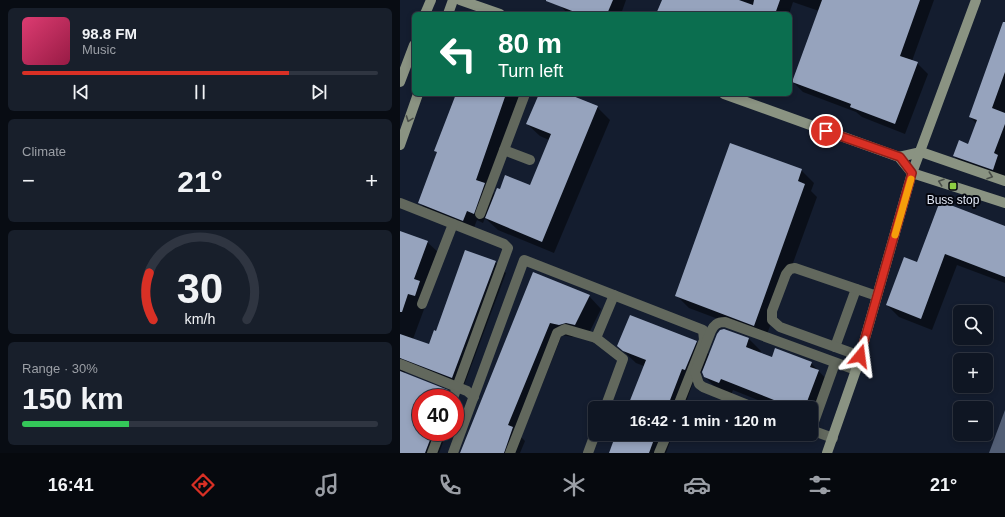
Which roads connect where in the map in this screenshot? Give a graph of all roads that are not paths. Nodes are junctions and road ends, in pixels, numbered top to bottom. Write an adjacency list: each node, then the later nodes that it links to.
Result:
1 (431, 0): 5 (street)
2 (453, 0): 6 (street)
3 (460, 0): 7 (street)
4 (976, 0): 15 (street)
5 (426, 12)
6 (449, 12)
7 (494, 12)
8 (412, 50): 9 (street)
9 (400, 82)
10 (417, 96): 13 (street, one-way to 13)
11 (524, 96): 14 (street)
12 (730, 96): 16 (street)
13 (400, 145)
14 (504, 150): 17 (street); 22 (street)
15 (921, 152): 16 (street); 18 (street); 19 (street, one-way to 19)
16 (900, 157): 18 (street)
17 (530, 160)
18 (912, 173): 21 (street, one-way to 18); 26 (street)
19 (1005, 181)
20 (400, 203): 23 (street)
21 (1005, 203)
22 (480, 214)
23 (453, 224): 27 (street); 34 (street)
24 (856, 289): 26 (street); 29 (street); 29 (street)
25 (614, 295): 28 (street); 35 (street); 37 (street)
26 (877, 296): 30 (street)
27 (422, 304)
28 (596, 338): 36 (street); 47 (street)
29 (835, 348): 30 (street)
30 (860, 356): 33 (street)
31 (835, 363): 33 (street); 38 (street); 39 (street)
32 (400, 364): 34 (street)
33 (856, 370): 41 (street)
34 (457, 387): 35 (street)
35 (474, 397): 46 (street)
36 (608, 401)
37 (680, 401)
38 (738, 401)
39 (818, 410)
40 (818, 433): 41 (street)
41 (833, 438): 50 (street)
42 (437, 441): 45 (street)
43 (592, 441): 48 (street)
44 (664, 441): 49 (street)
45 (432, 453)
46 (453, 453)
47 (510, 453)
48 (588, 453)
49 (659, 453)
50 (827, 453)

